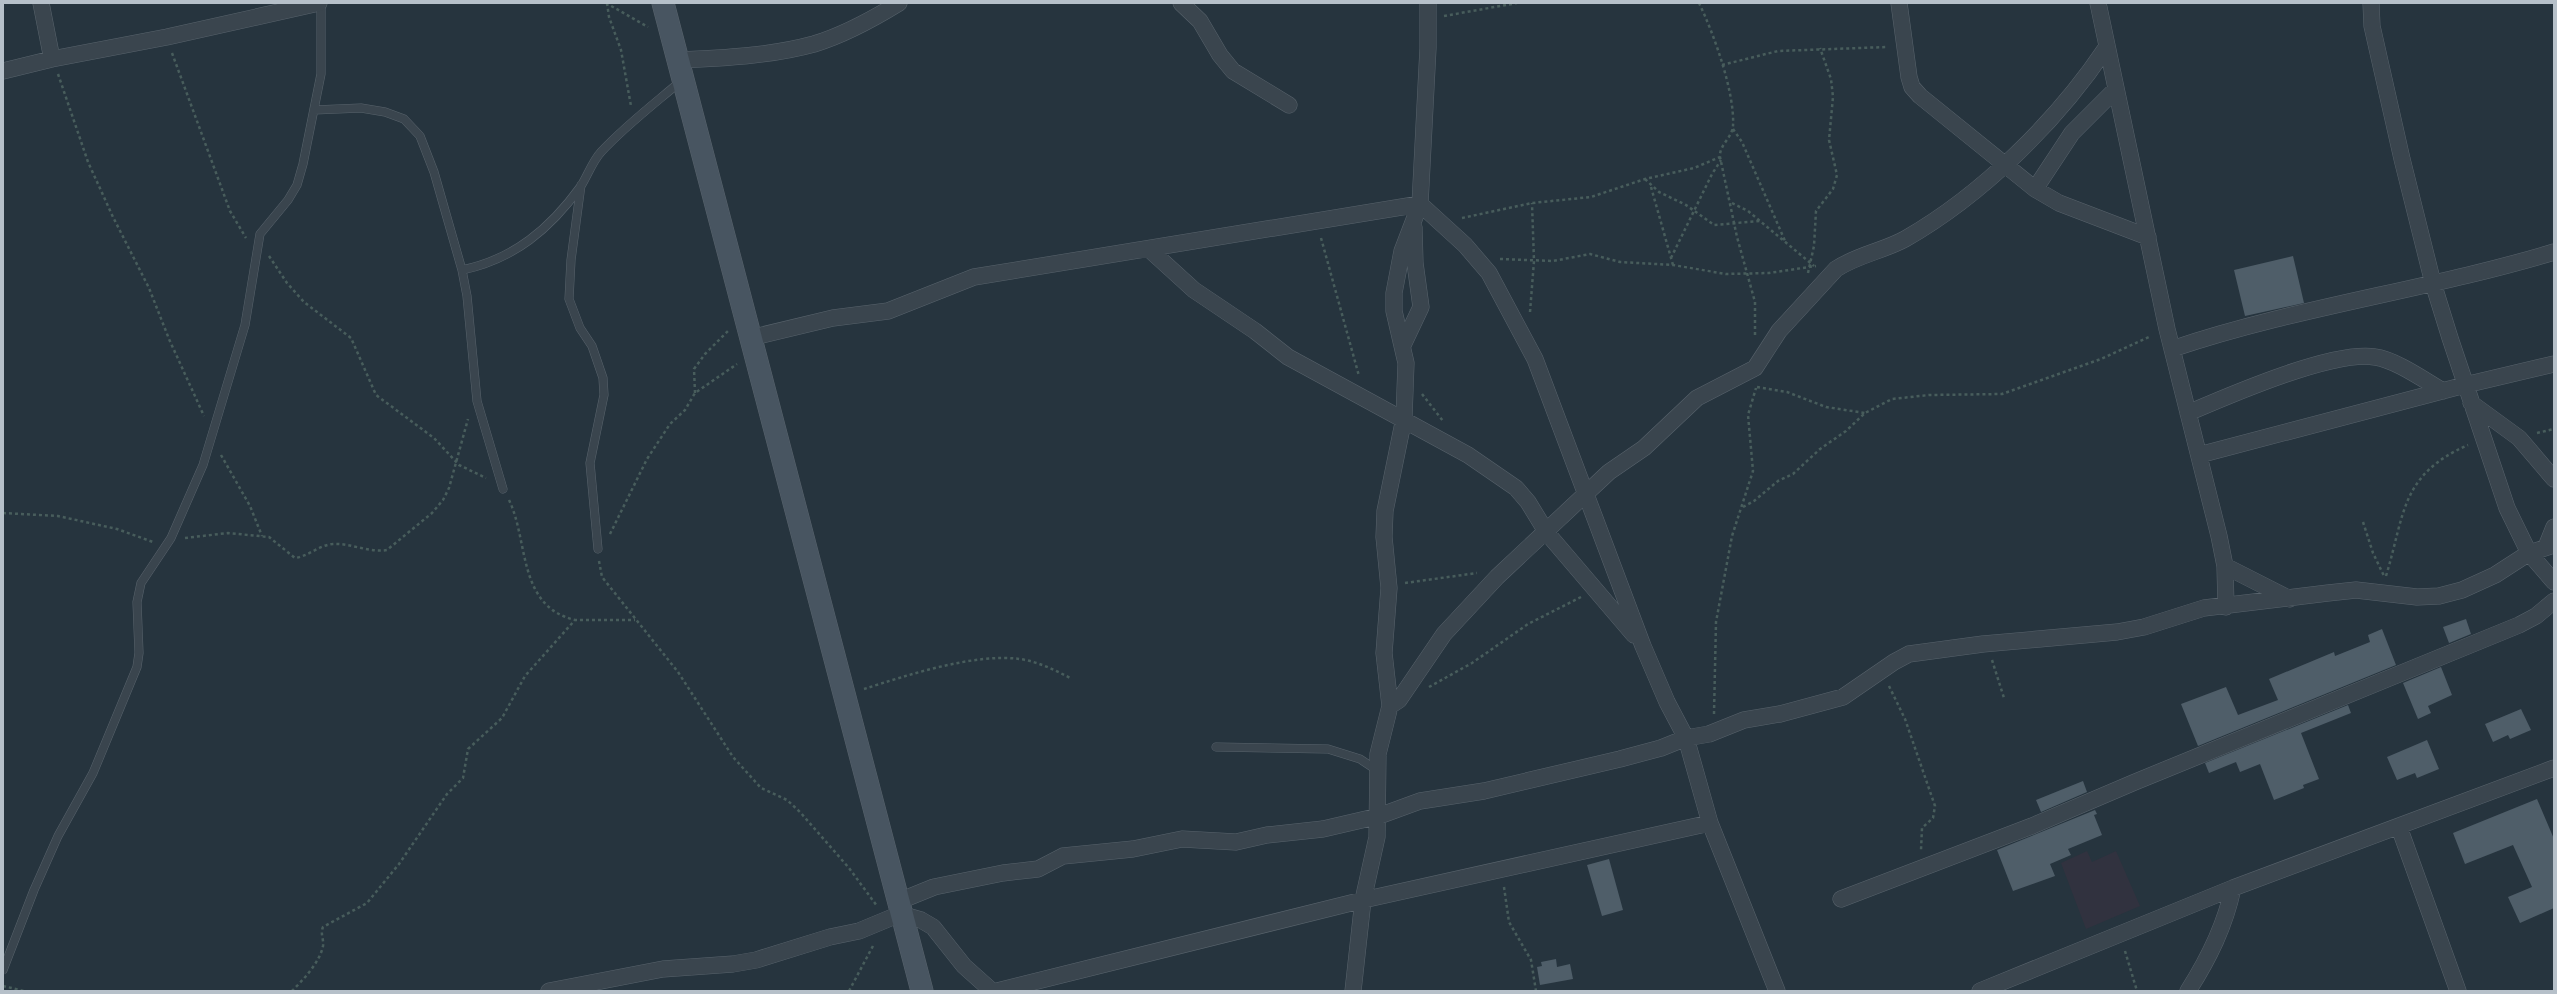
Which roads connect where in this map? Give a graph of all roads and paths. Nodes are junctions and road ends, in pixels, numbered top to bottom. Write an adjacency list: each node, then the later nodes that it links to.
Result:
1 (41, 3): 19 (street)
2 (320, 3): 15 (street); 25 (lane)
3 (606, 3): 14 (path); 26 (path)
4 (664, 3): 14 (street)
5 (899, 3): 21 (street)
6 (1181, 3): 24 (street)
7 (1428, 3): 13 (street)
8 (1517, 3): 13 (path)
9 (1700, 3): 20 (path)
10 (1899, 3): 16 (street)
11 (2098, 3): 18 (street)
12 (2370, 3): 58 (street)
13 (1428, 19): 36 (street)
14 (672, 34): 21 (street)
15 (166, 37): 19 (street); 45 (path)
16 (1904, 47): 17 (path); 29 (street)
17 (1820, 48): 20 (path); 51 (path)
18 (2106, 48): 23 (street); 29 (street)
19 (52, 58): 22 (street); 79 (path)
20 (1722, 65): 27 (path)
21 (680, 70): 26 (lane); 59 (street)
22 (3, 71)
23 (2115, 90): 33 (street); 43 (street)
24 (1289, 105)
25 (314, 110): 45 (lane); 56 (lane)
26 (634, 122): 31 (lane)
27 (1733, 128): 28 (path); 44 (path)
28 (1721, 158): 30 (path); 35 (path); 37 (path)
29 (2005, 164): 33 (street); 52 (street)
30 (1645, 179): 32 (path); 34 (path)
31 (581, 184): 56 (lane); 95 (lane)
32 (1651, 186): 37 (path); 49 (path)
33 (2035, 189): 43 (street)
34 (1532, 203): 38 (path); 50 (path)
35 (1732, 203): 40 (path); 42 (path)
36 (1420, 204): 38 (street); 39 (street); 41 (street)
37 (1694, 211): 42 (path); 49 (path)
38 (1435, 217): 48 (street)
39 (1414, 220): 62 (street); 62 (street)
40 (1760, 221): 42 (path); 44 (path)
41 (1317, 222): 46 (street); 72 (path)
42 (1734, 224): 57 (path)
43 (2148, 237): 60 (street)
44 (1785, 241): 51 (path)
45 (257, 247): 79 (lane); 83 (path)
46 (1150, 250): 63 (street); 72 (street)
47 (2554, 252): 58 (street)
48 (1476, 255): 50 (path); 61 (street)
49 (1671, 258): 53 (path)
50 (1534, 261): 53 (path); 61 (path)
51 (1810, 263): 54 (path); 55 (path)
52 (1845, 263): 54 (path); 66 (street)
53 (1673, 265): 57 (path)
54 (1814, 266): 55 (path)
55 (1809, 267): 57 (path)
56 (462, 270): 85 (lane)
57 (1748, 275): 66 (path)
58 (2433, 283): 64 (street); 68 (street)
59 (744, 316): 63 (street); 71 (path)
60 (2167, 329): 64 (street); 74 (path)
61 (1524, 335): 86 (street)
62 (1403, 345): 65 (street)
63 (752, 346): 71 (path); 109 (street)
64 (2172, 349): 75 (street)
65 (1406, 363): 77 (street); 78 (path)
66 (1757, 364): 69 (path); 86 (street)
67 (2554, 364): 68 (street)
68 (2465, 384): 70 (street); 73 (street)
69 (1756, 387): 74 (path); 87 (path)
70 (2443, 391): 75 (street); 82 (street)
71 (695, 393): 95 (path)
72 (1365, 398): 77 (street)
73 (2471, 403): 81 (street); 84 (street)
74 (1865, 413): 87 (path)
75 (2188, 413): 82 (street)
76 (470, 415): 83 (path)
77 (1404, 418): 91 (street); 111 (street)
78 (1445, 424)
79 (213, 430): 80 (lane)
80 (211, 439): 92 (path); 93 (lane)
81 (2482, 439): 89 (path); 96 (street)
82 (2199, 455): 97 (street)
83 (455, 462): 85 (path); 92 (path)
84 (2554, 479)
85 (503, 490): 103 (path)
86 (1587, 495): 91 (street); 106 (street)
87 (1743, 507): 112 (path)
88 (3, 513): 93 (path)
89 (2363, 522)
90 (2554, 527): 94 (street)
91 (1547, 532): 99 (street); 111 (street)
92 (262, 536): 93 (path)
93 (169, 542): 127 (lane)
94 (2550, 546): 96 (street)
95 (598, 549): 104 (path)
96 (2529, 553): 98 (street); 100 (street)
97 (2225, 566): 100 (street); 102 (street)
98 (2554, 582)
99 (1598, 590): 106 (street); 111 (path)
100 (2290, 599): 102 (street)
101 (2554, 601): 121 (street)
102 (2226, 607): 105 (street)
103 (575, 620): 104 (path); 130 (path)
104 (636, 620): 125 (path)
105 (1983, 644): 107 (street); 110 (path)
106 (1643, 646): 113 (street)
107 (1876, 675): 112 (street); 121 (path)
108 (1072, 679): 109 (path)
109 (844, 695): 125 (street)
110 (2004, 698)
111 (1395, 703): 116 (street)
112 (1709, 734): 113 (street)
113 (1686, 738): 117 (street); 118 (street)
114 (1216, 747): 116 (lane)
115 (2554, 768): 119 (street)
116 (1378, 771): 117 (street)
117 (1379, 816): 124 (street); 125 (street)
118 (1710, 823): 120 (street); 138 (street)
119 (2399, 827): 122 (street); 142 (street)
120 (1503, 869): 124 (street); 137 (path)
121 (1907, 874): 123 (street)
122 (2233, 888): 126 (street); 141 (street)
123 (1841, 899)
124 (1363, 900): 135 (street); 136 (street)
125 (895, 912): 131 (street); 132 (path); 133 (street); 134 (street)
126 (2118, 934): 139 (street); 140 (path)
127 (3, 970)
128 (3, 986): 129 (path)
129 (24, 991)
130 (292, 991)
131 (549, 991)
132 (849, 991)
133 (922, 991)
134 (992, 991)
135 (997, 991)
136 (1353, 991)
137 (1536, 991)
138 (1777, 991)
139 (1980, 991)
140 (2137, 991)
141 (2188, 991)
142 (2458, 991)

